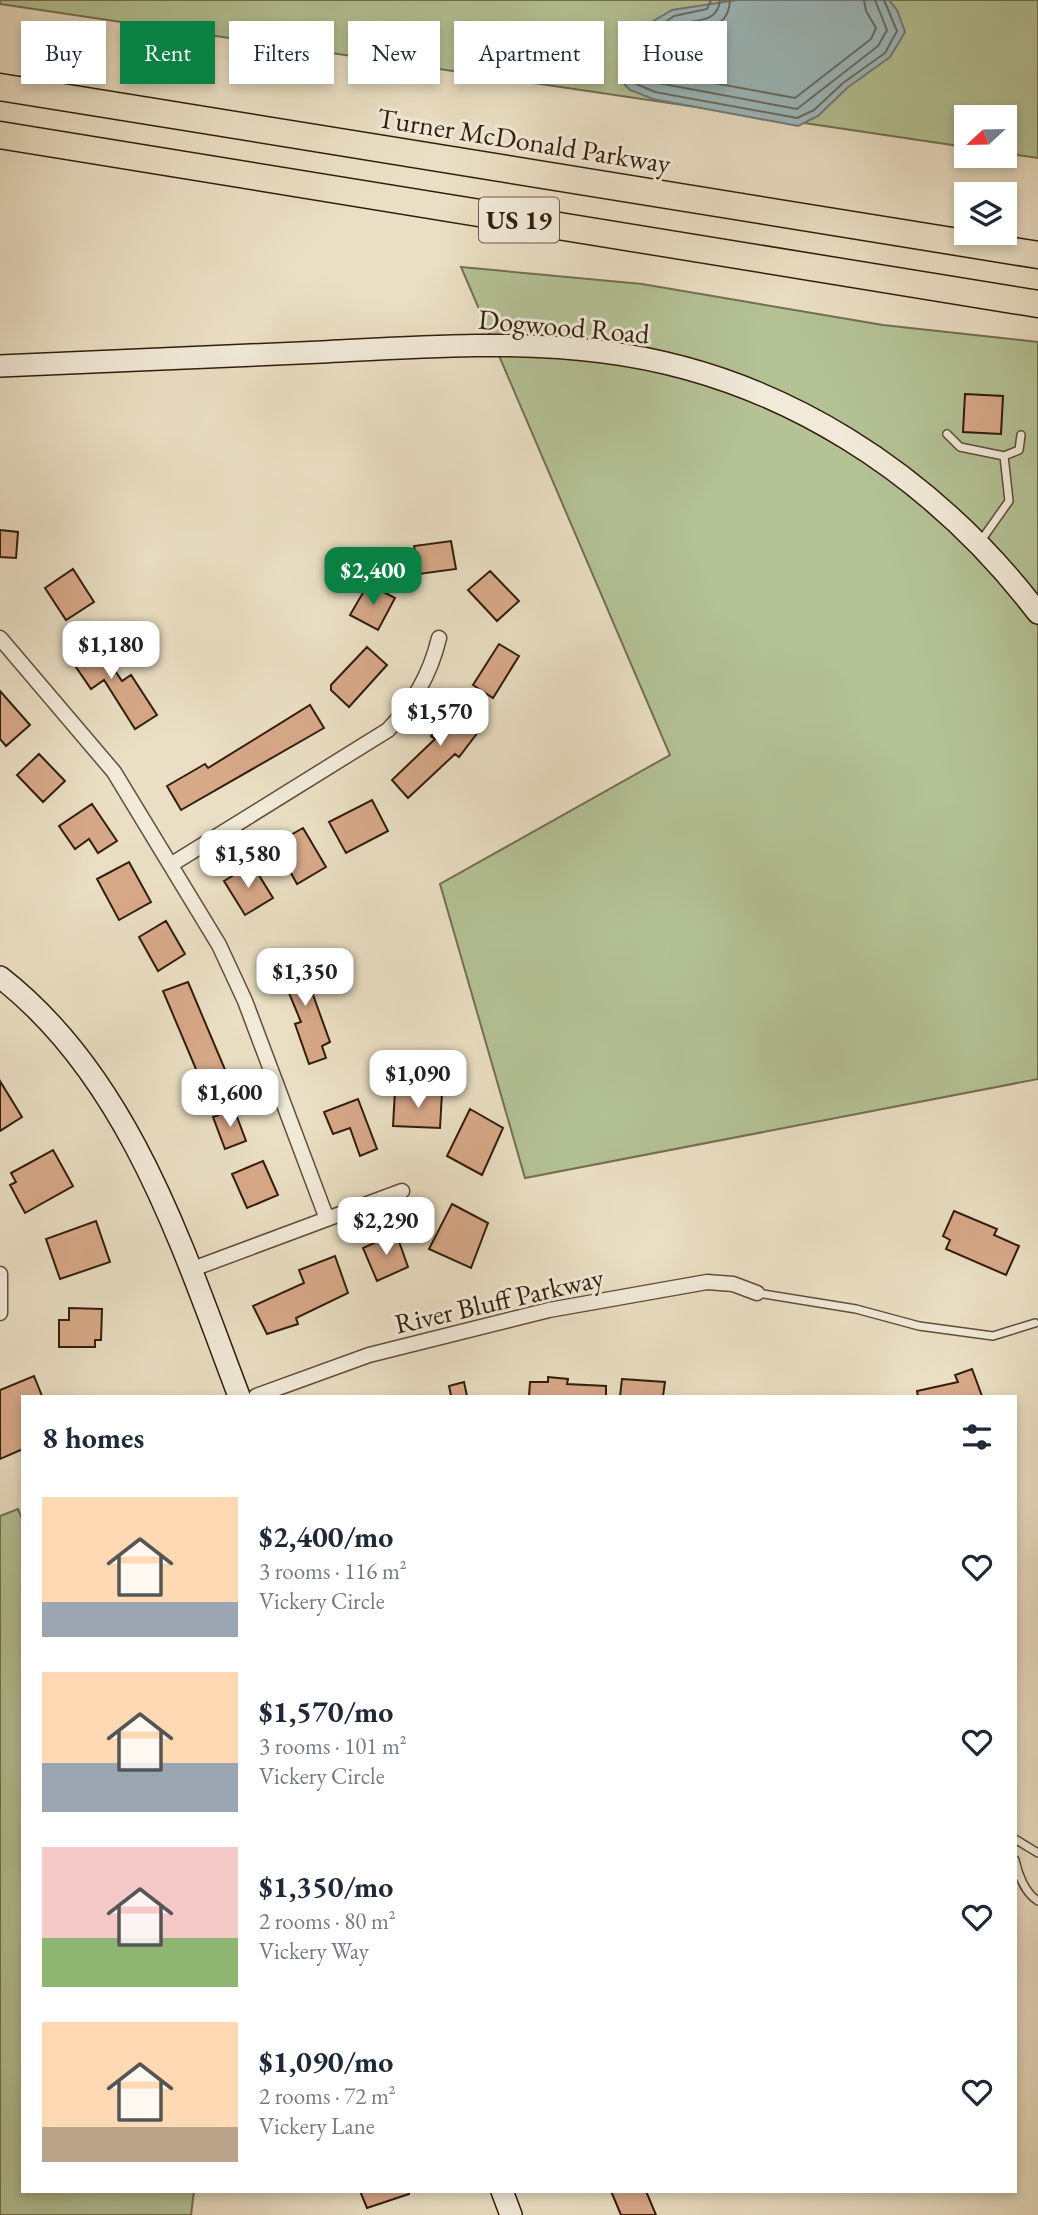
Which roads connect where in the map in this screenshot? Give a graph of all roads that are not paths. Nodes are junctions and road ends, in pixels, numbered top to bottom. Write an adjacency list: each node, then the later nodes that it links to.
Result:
1 (0, 87): 3 (highway, Turner McDonald Parkway / US 19)
2 (0, 135): 4 (highway, US 19)
3 (1038, 255)
4 (1038, 304)
5 (0, 366): 9 (street, Dogwood Road)
6 (947, 434): 8 (lane)
7 (1021, 435): 8 (lane)
8 (1004, 456): 9 (lane)
9 (979, 542): 10 (street, Dogwood Road)
10 (1038, 613)
11 (0, 638): 13 (street)
12 (439, 638): 13 (street)
13 (172, 864): 16 (street)
14 (0, 977): 17 (street)
15 (402, 1191): 16 (street)
16 (327, 1219): 17 (street)
17 (190, 1270): 22 (street)
18 (0, 1274): 20 (street)
19 (757, 1293): 21 (lane); 23 (street, River Bluff Parkway)
20 (0, 1313)
21 (1035, 1323)
22 (239, 1395)
23 (259, 1395)
24 (1017, 1840): 25 (lane)
25 (1038, 1853)
26 (1017, 1872): 27 (lane)
27 (1038, 1901)
28 (503, 2193): 29 (street)
29 (511, 2215)

